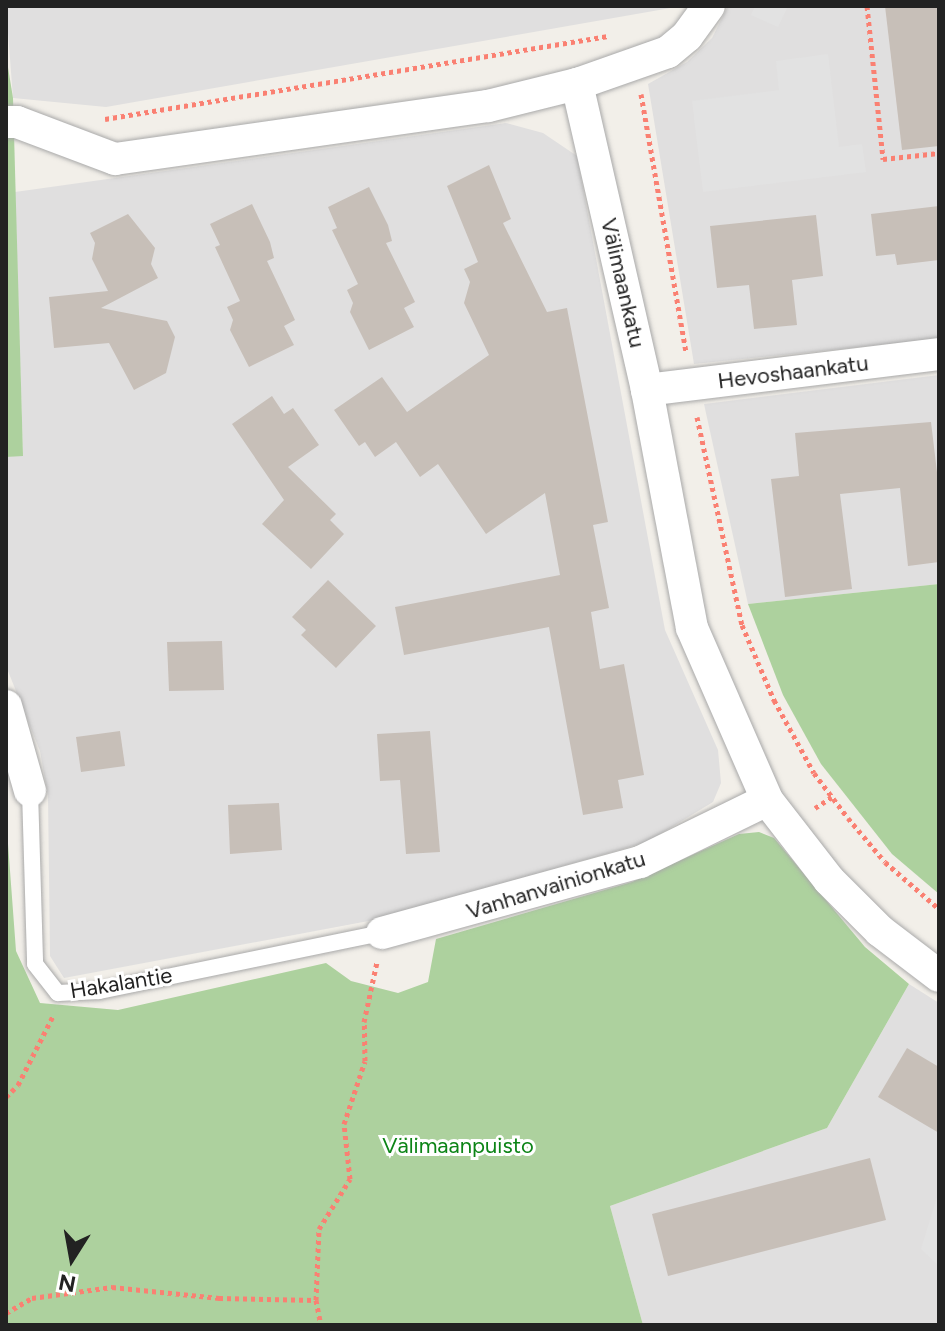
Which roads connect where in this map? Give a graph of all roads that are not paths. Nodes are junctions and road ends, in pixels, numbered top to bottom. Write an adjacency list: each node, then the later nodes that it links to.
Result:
1 (709, 6): 2 (street)
2 (577, 84): 3 (street); 5 (street, Välimaankatu)
3 (6, 122)
4 (939, 354): 5 (street, Hevoshaankatu)
5 (647, 390): 8 (street, Välimaankatu)
6 (6, 706): 7 (street, Hakalantie)
7 (30, 791): 9 (lane, Hakalantie)
8 (767, 800): 9 (street, Vanhanvainionkatu); 10 (street, Välimaankatu)
9 (382, 933)
10 (939, 976)

